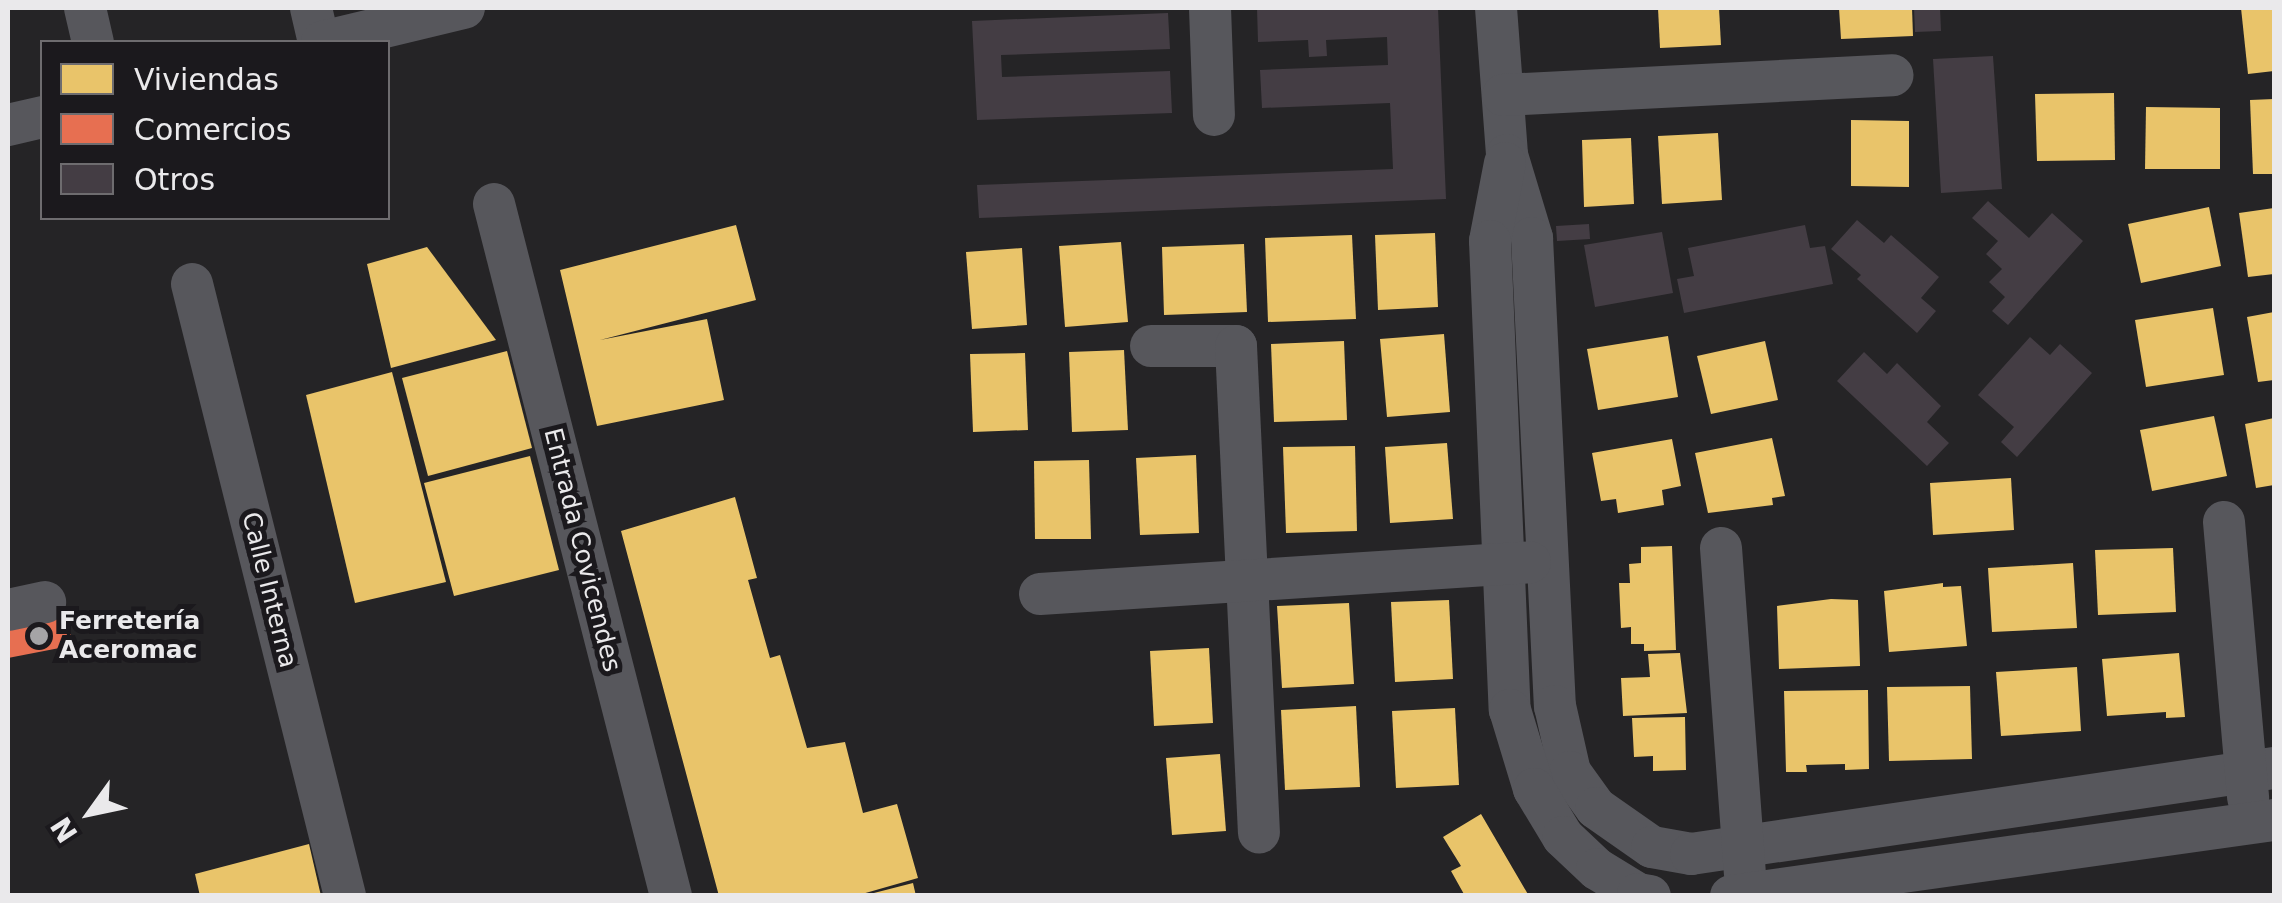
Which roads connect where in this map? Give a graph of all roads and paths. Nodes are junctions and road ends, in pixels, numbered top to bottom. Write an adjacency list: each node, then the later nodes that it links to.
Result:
1 (85, 8): 6 (street)
2 (311, 8): 7 (street)
3 (464, 8): 8 (street)
4 (1210, 8): 11 (street)
5 (1496, 8): 10 (street)
6 (93, 40)
7 (320, 40)
8 (329, 40)
9 (1892, 75): 10 (street)
10 (1502, 95): 14 (street)
11 (1214, 115)
12 (40, 117): 13 (street)
13 (8, 125)
14 (1507, 155): 18 (street); 19 (street)
15 (494, 204): 34 (street, Entrada Covicendes)
16 (192, 284): 33 (street, Calle Interna)
17 (1151, 346): 24 (street)
18 (1498, 443): 19 (street); 22 (street)
19 (1541, 444): 23 (street)
20 (2224, 522): 26 (street)
21 (1721, 548): 30 (street)
22 (1502, 560): 23 (street); 24 (street); 35 (street)
23 (1546, 563): 30 (street)
24 (1246, 580): 25 (street); 29 (street)
25 (1040, 594)
26 (2259, 770): 27 (street); 28 (street)
27 (1978, 811): 30 (street); 31 (street)
28 (2263, 822): 31 (street)
29 (1258, 832)
30 (1740, 846): 32 (street)
31 (1990, 860): 32 (street)
32 (1740, 894)
33 (345, 896)
34 (671, 896)
35 (1650, 896)

